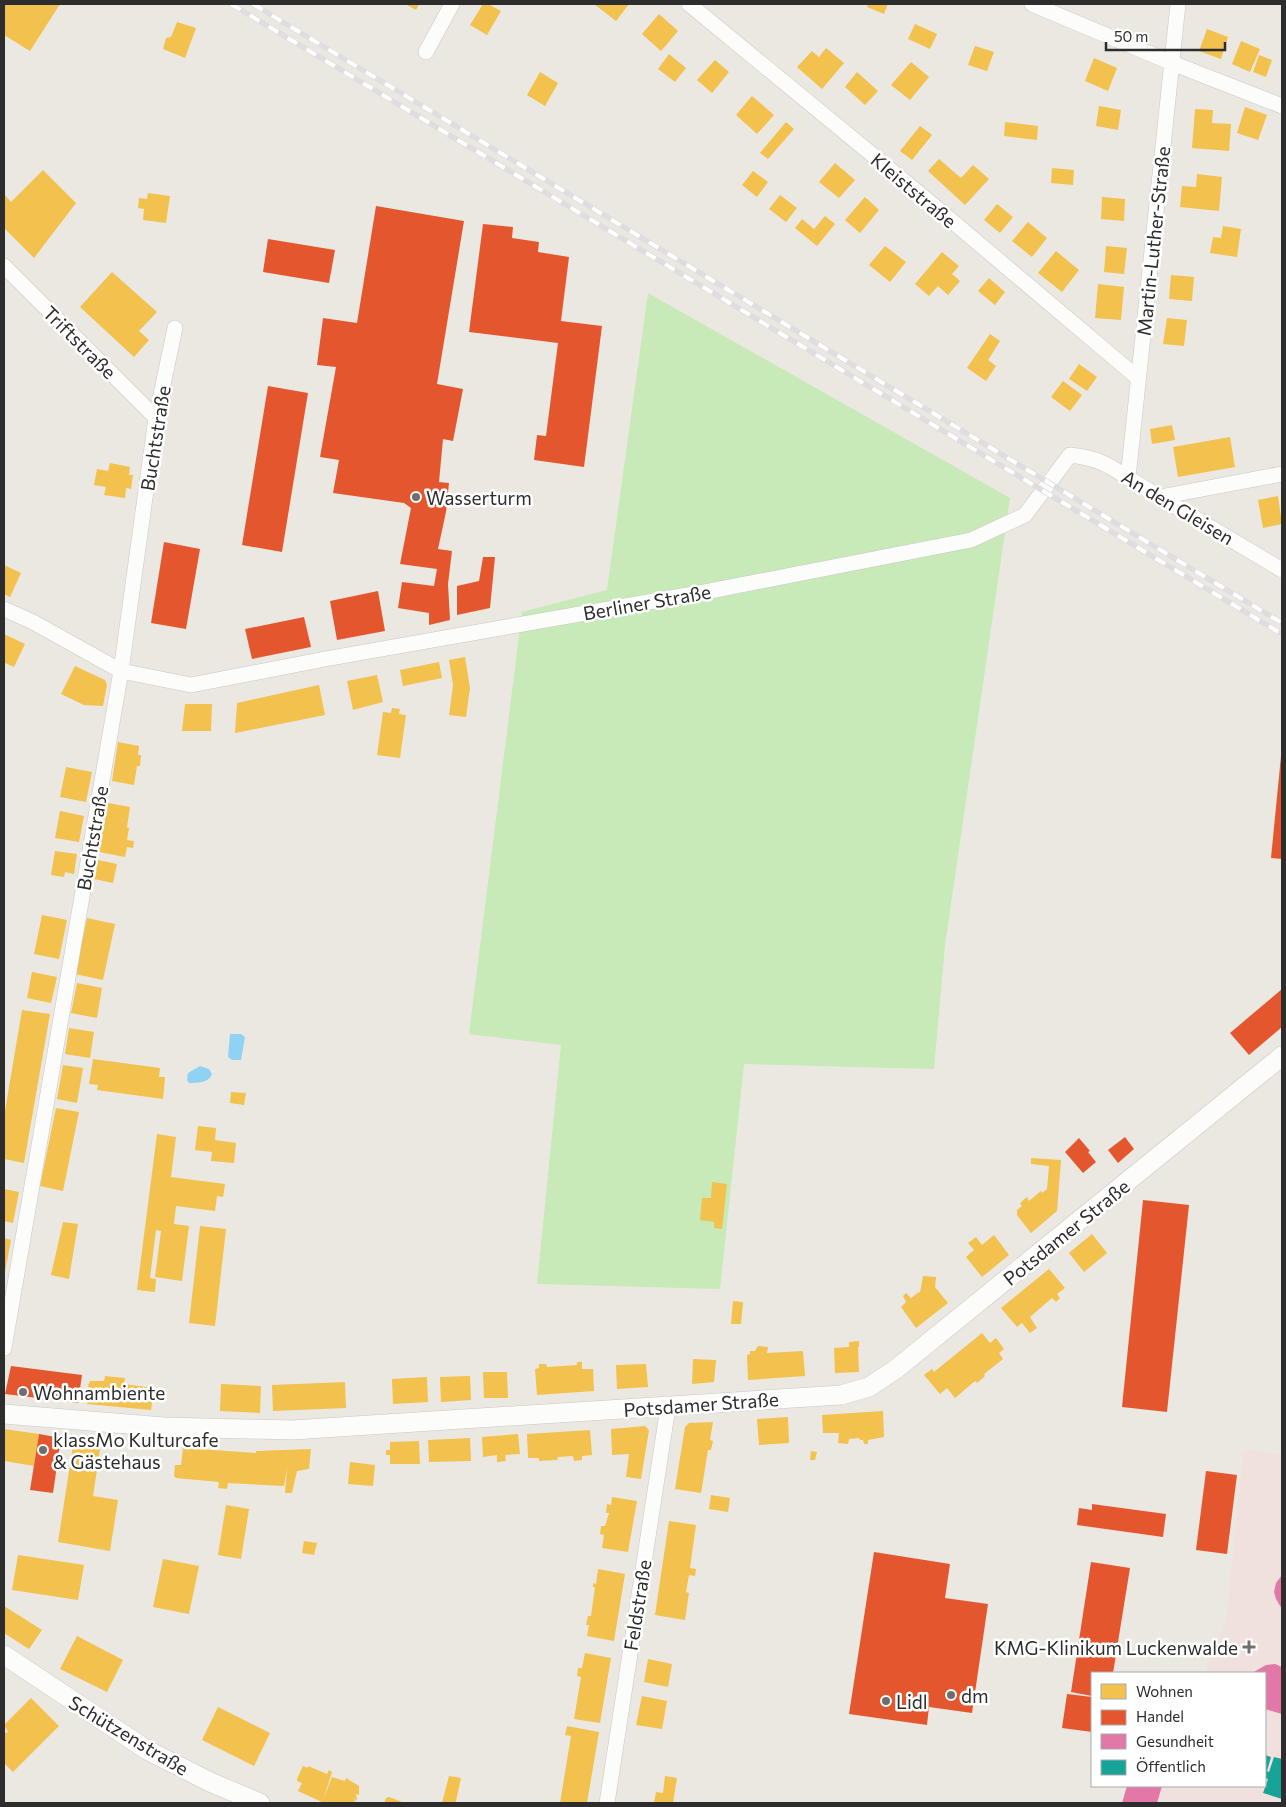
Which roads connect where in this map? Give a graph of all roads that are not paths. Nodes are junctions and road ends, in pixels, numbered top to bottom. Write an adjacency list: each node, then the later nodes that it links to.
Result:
1 (452, 4): 5 (street)
2 (689, 4): 10 (street, Kleiststraße)
3 (1032, 4): 6 (street)
4 (1178, 4): 6 (street, Martin-Luther-Straße)
5 (426, 52)
6 (1172, 63): 7 (street); 10 (street, Martin-Luther-Straße)
7 (1282, 106)
8 (4, 266): 11 (street, Triftstraße)
9 (175, 328): 11 (street, Buchtstraße)
10 (1138, 378): 14 (street, Martin-Luther-Straße)
11 (156, 418): 18 (street, Buchtstraße)
12 (1070, 456): 14 (street, An den Gleisen); 18 (street, Berliner Straße)
13 (1282, 474): 15 (street)
14 (1128, 478): 15 (street, An den Gleisen)
15 (1160, 497): 16 (street, An den Gleisen)
16 (1282, 570)
17 (4, 609): 18 (street)
18 (121, 671): 20 (street, Buchtstraße)
19 (1282, 1056): 21 (street, Potsdamer Straße)
20 (4, 1348)
21 (668, 1406): 22 (street, Potsdamer Straße); 25 (street, Feldstraße)
22 (4, 1414)
23 (4, 1655): 24 (street, Schützenstraße)
24 (260, 1803)
25 (607, 1803)

